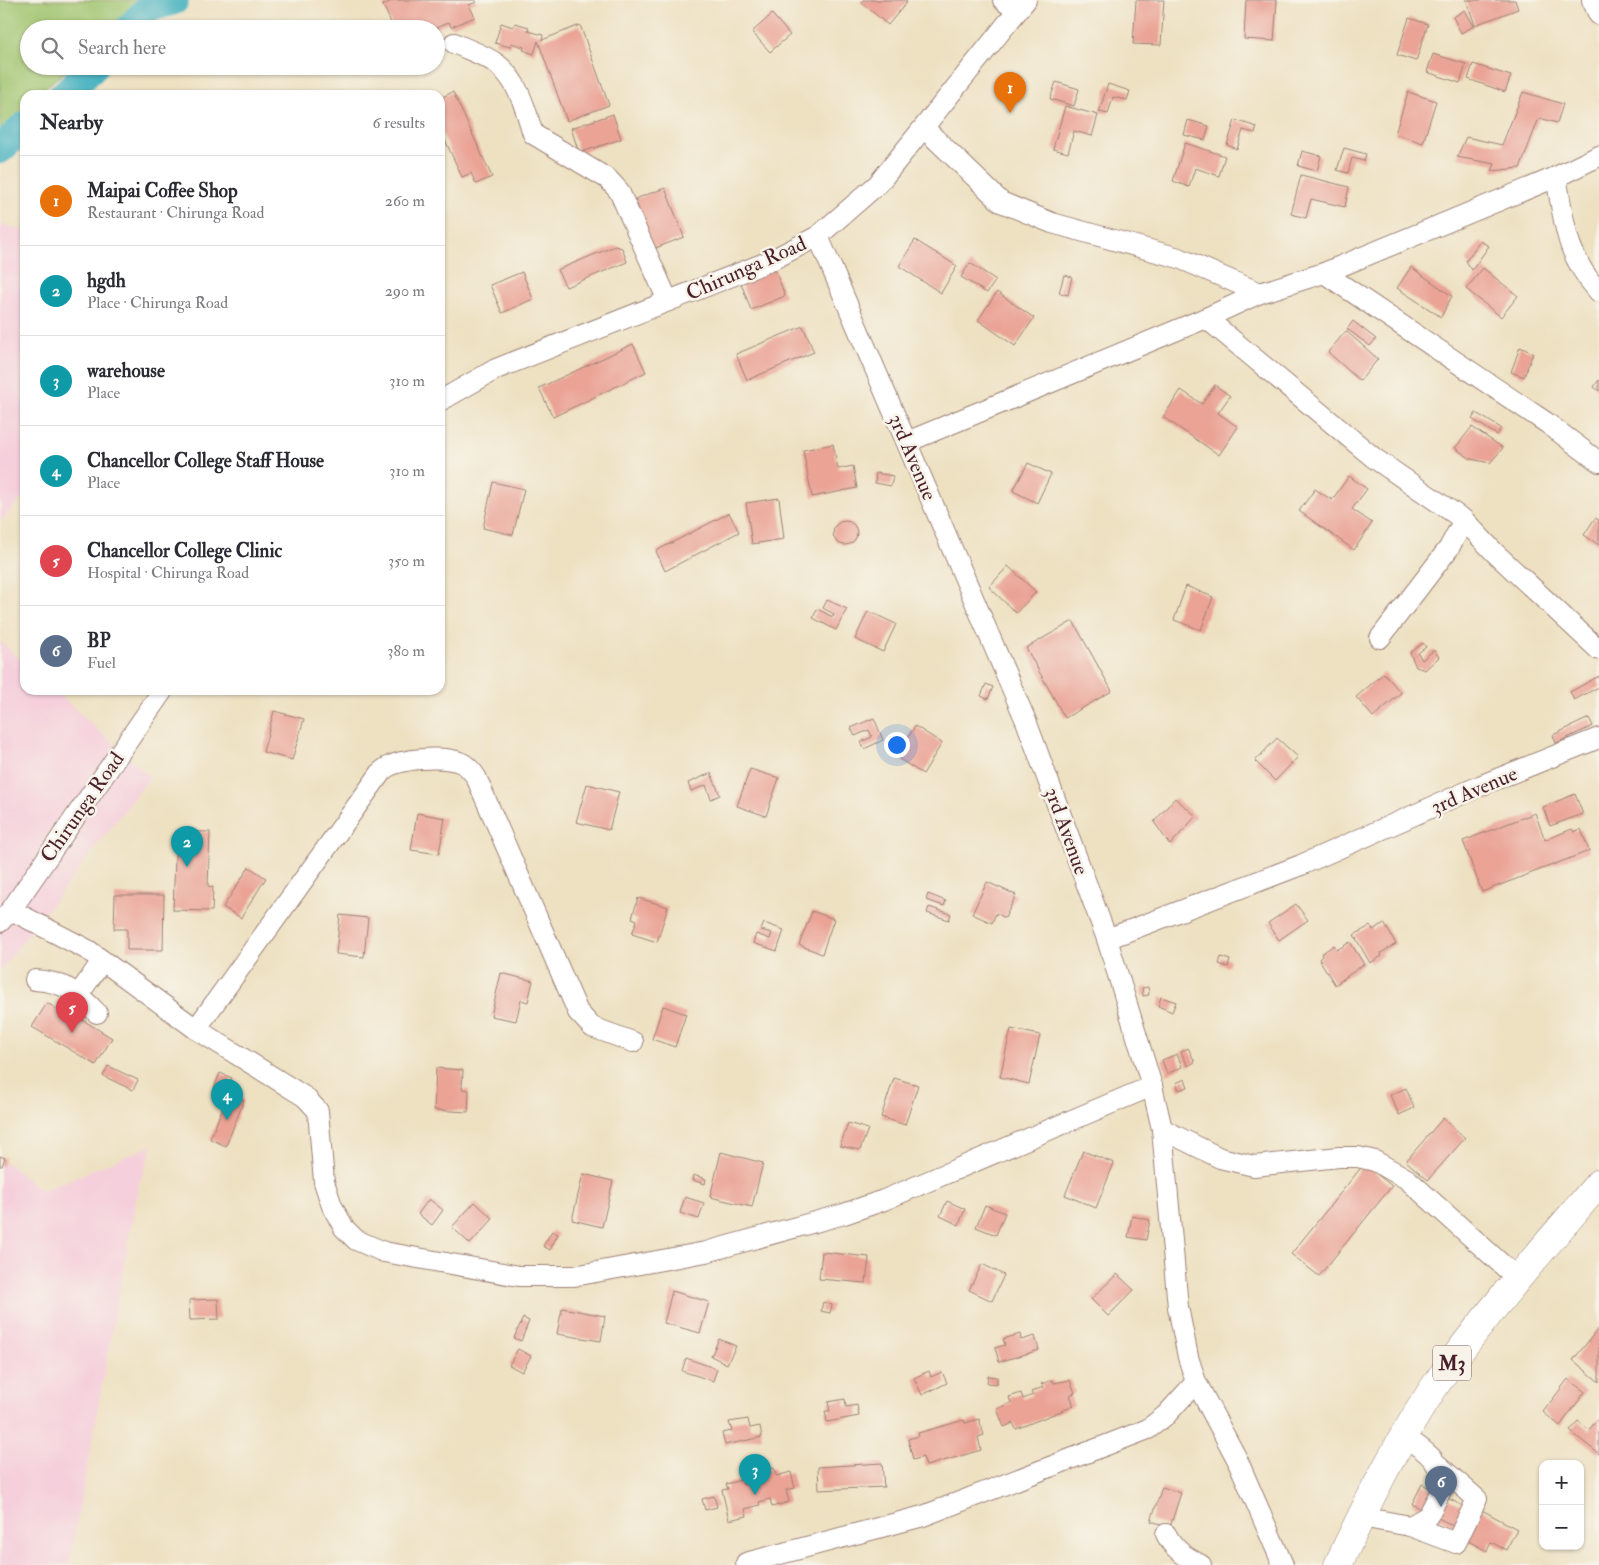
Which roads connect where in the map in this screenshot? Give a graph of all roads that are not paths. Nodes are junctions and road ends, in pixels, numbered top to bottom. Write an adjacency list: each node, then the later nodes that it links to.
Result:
1 (1592, 0): 3 (street)
2 (1016, 4): 5 (street, Chirunga Road)
3 (1599, 15)
4 (454, 43): 12 (street)
5 (924, 128): 8 (street, Chirunga Road); 11 (street)
6 (1599, 156): 7 (street)
7 (1556, 176): 9 (street); 10 (street)
8 (818, 236): 12 (street, Chirunga Road); 15 (street, 3rd Avenue)
9 (1324, 273): 11 (street); 16 (street)
10 (1599, 292)
11 (1260, 294): 13 (street)
12 (668, 301): 14 (street, Chirunga Road)
13 (1206, 318): 15 (street); 17 (street)
14 (445, 398)
15 (907, 442): 23 (street, 3rd Avenue)
16 (1599, 462)
17 (1464, 520): 18 (street); 19 (street)
18 (1380, 638)
19 (1599, 650)
20 (160, 695): 22 (street, Chirunga Road)
21 (1599, 738): 23 (street, 3rd Avenue)
22 (5, 916): 24 (street)
23 (1108, 939): 30 (street)
24 (102, 960): 26 (street); 28 (street)
25 (35, 980): 26 (street)
26 (79, 994): 27 (street)
27 (97, 1013)
28 (196, 1029): 29 (street); 30 (street)
29 (633, 1042)
30 (1152, 1086): 31 (street)
31 (1162, 1129): 33 (street); 34 (street)
32 (1599, 1183): 33 (highway, M3)
33 (1518, 1279): 35 (highway, M3)
34 (1196, 1382): 40 (street); 42 (street)
35 (1404, 1436): 36 (street); 37 (highway, M3)
36 (1438, 1465): 38 (street); 38 (street)
37 (1361, 1517): 38 (street); 43 (highway, M3)
38 (1410, 1526)
39 (1166, 1534): 41 (street)
40 (746, 1563)
41 (1201, 1565)
42 (1283, 1565)
43 (1338, 1565)

